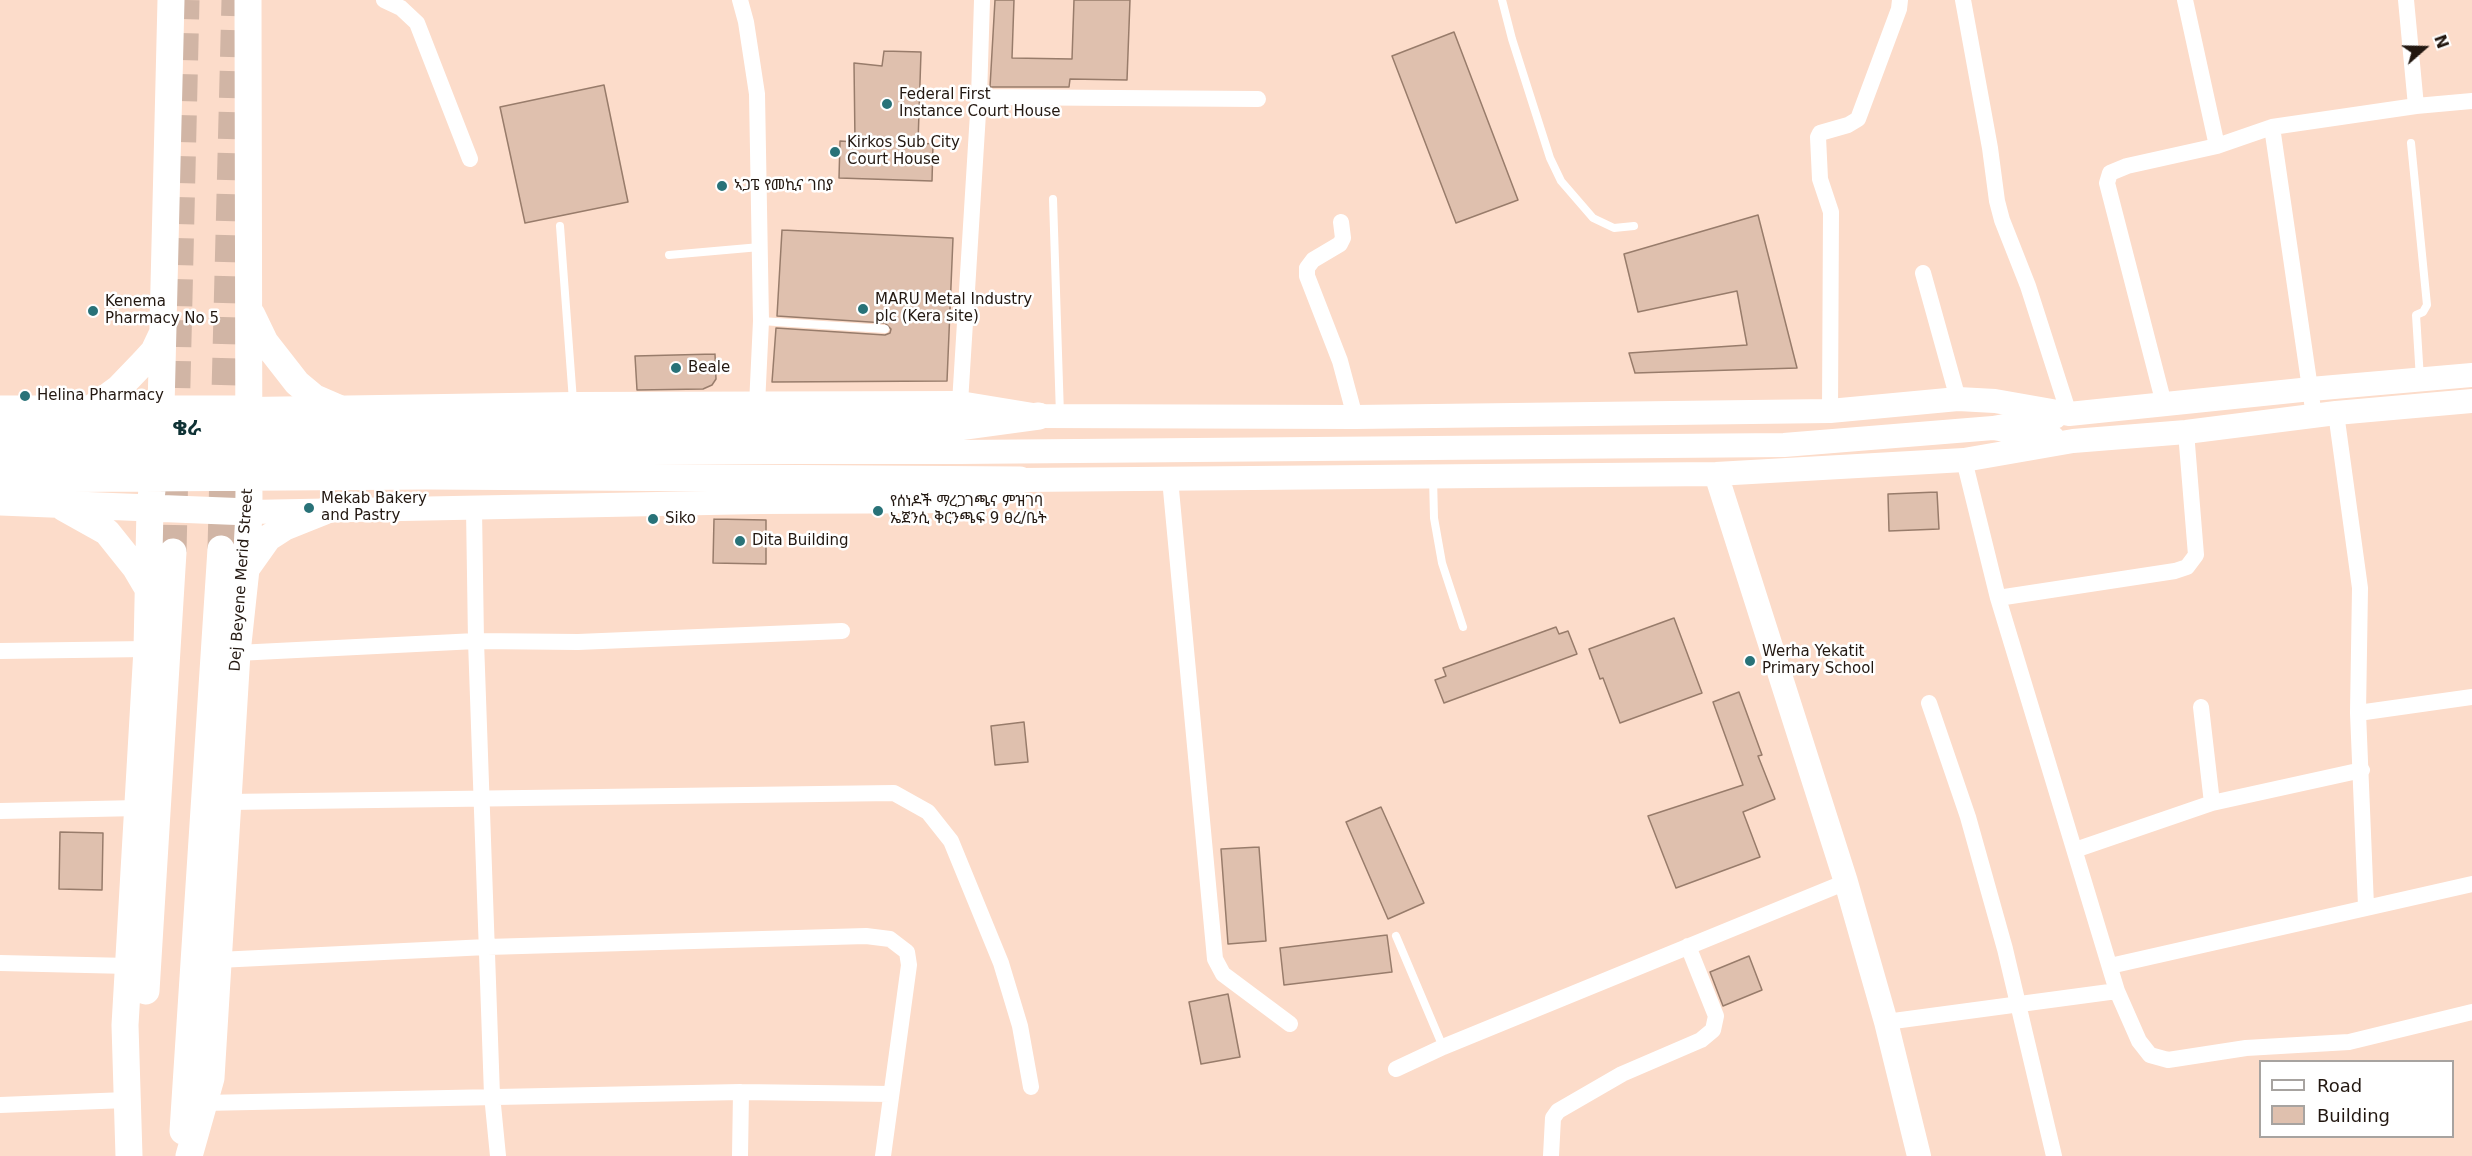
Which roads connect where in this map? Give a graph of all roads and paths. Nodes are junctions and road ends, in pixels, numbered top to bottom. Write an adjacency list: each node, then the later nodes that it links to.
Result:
1 (171, 0): 29 (main road)
2 (384, 0): 18 (street)
3 (740, 0): 23 (street)
4 (982, 0): 11 (street)
5 (1503, 0): 22 (lane)
6 (1899, 0): 43 (street)
7 (1963, 0): 44 (street)
8 (2185, 0): 17 (street)
9 (2406, 0): 14 (street)
10 (251, 4): 26 (main road, Dej Beyene Merid Street)
11 (979, 97): 12 (street); 35 (street)
12 (1258, 99)
13 (2472, 101): 14 (street)
14 (2416, 106): 15 (street)
15 (2272, 127): 17 (street); 32 (street)
16 (2411, 144): 31 (lane)
17 (2217, 146): 37 (street)
18 (470, 159)
19 (1053, 199): 46 (lane)
20 (1341, 222): 47 (street)
21 (560, 225): 36 (lane)
22 (1634, 226)
23 (760, 247): 24 (lane); 27 (street)
24 (669, 255)
25 (1923, 273): 33 (street)
26 (250, 310): 42 (main road, Dej Beyene Merid Street); 48 (main road)
27 (761, 321): 28 (lane); 38 (street)
28 (885, 329)
29 (163, 332): 40 (main road); 41 (main road)
30 (2472, 375): 31 (main road)
31 (2421, 379): 32 (main road)
32 (2311, 389): 37 (main road); 45 (street)
33 (1958, 399): 43 (main road); 44 (main road)
34 (2472, 401): 45 (main road)
35 (960, 403): 38 (main road); 46 (main road)
36 (573, 404): 38 (main road); 48 (main road)
37 (2164, 404): 44 (main road)
38 (756, 405)
39 (0, 408): 40 (main road)
40 (92, 408): 41 (main road)
41 (161, 408): 42 (main road); 53 (main road)
42 (250, 409): 48 (main road); 54 (main road, Dej Beyene Merid Street)
43 (1830, 411): 47 (main road)
44 (2069, 414): 49 (main road)
45 (2325, 415): 51 (main road); 82 (street)
46 (1050, 416): 47 (main road); 48 (main road)
47 (1355, 417)
48 (346, 418): 50 (main road)
49 (1993, 428): 52 (main road); 54 (main road)
50 (0, 431)
51 (2186, 432): 52 (main road); 72 (street)
52 (2073, 441): 56 (main road)
53 (157, 453): 54 (main road); 55 (main road); 64 (main road)
54 (250, 453): 67 (main road, Dej Beyene Merid Street)
55 (0, 456)
56 (1964, 460): 57 (main road); 72 (street)
57 (1716, 474): 58 (main road); 90 (main road)
58 (1433, 477): 60 (main road); 73 (lane)
59 (0, 479): 61 (main road)
60 (1170, 479): 61 (main road); 104 (street)
61 (1020, 480): 65 (main road)
62 (0, 502): 63 (main road)
63 (55, 503): 64 (main road); 71 (main road)
64 (150, 508): 67 (main road); 71 (main road)
65 (474, 509): 66 (main road); 75 (street)
66 (325, 511): 67 (main road); 70 (main road)
67 (249, 512): 70 (main road, Dej Beyene Merid Street)
68 (221, 549): 116 (main road)
69 (173, 552): 115 (main road)
70 (246, 569): 78 (main road, Dej Beyene Merid Street)
71 (148, 589): 76 (main road)
72 (1998, 598): 89 (street)
73 (1463, 627)
74 (842, 631): 75 (street)
75 (476, 641): 78 (street); 84 (street)
76 (147, 649): 77 (street); 87 (main road)
77 (0, 651)
78 (237, 652): 85 (main road, Dej Beyene Merid Street)
79 (2472, 698): 82 (street)
80 (1929, 703): 101 (street)
81 (2201, 707): 86 (street)
82 (2358, 713): 83 (street)
83 (2362, 770): 86 (street); 92 (street)
84 (482, 799): 85 (street); 95 (street); 107 (street)
85 (228, 802): 96 (main road, Dej Beyene Merid Street)
86 (2212, 803): 89 (street)
87 (139, 808): 88 (street); 98 (main road)
88 (0, 811)
89 (2075, 850): 99 (street)
90 (1846, 882): 94 (street); 103 (main road)
91 (2472, 884): 92 (street)
92 (2366, 906): 99 (street)
93 (1396, 936): 105 (lane)
94 (1688, 946): 105 (street); 121 (street)
95 (487, 947): 96 (street); 109 (street); 110 (street)
96 (218, 960): 112 (main road, Dej Beyene Merid Street)
97 (0, 963): 98 (street)
98 (129, 966): 111 (main road)
99 (2110, 966): 100 (street)
100 (2117, 991): 101 (street); 102 (street)
101 (2019, 1005): 103 (street); 123 (street)
102 (2472, 1012)
103 (1886, 1022): 122 (main road)
104 (1290, 1024)
105 (1443, 1047): 106 (street)
106 (1396, 1070)
107 (1031, 1088)
108 (741, 1092): 109 (street); 110 (street); 119 (street)
109 (891, 1094): 120 (street)
110 (492, 1095): 112 (street); 118 (street)
111 (126, 1100): 113 (street); 114 (main road)
112 (203, 1102): 117 (main road, Dej Beyene Merid Street)
113 (0, 1104)
114 (129, 1156)
115 (139, 1156)
116 (182, 1156)
117 (189, 1156)
118 (498, 1156)
119 (740, 1156)
120 (883, 1156)
121 (1551, 1156)
122 (1919, 1156)
123 (2054, 1156)

